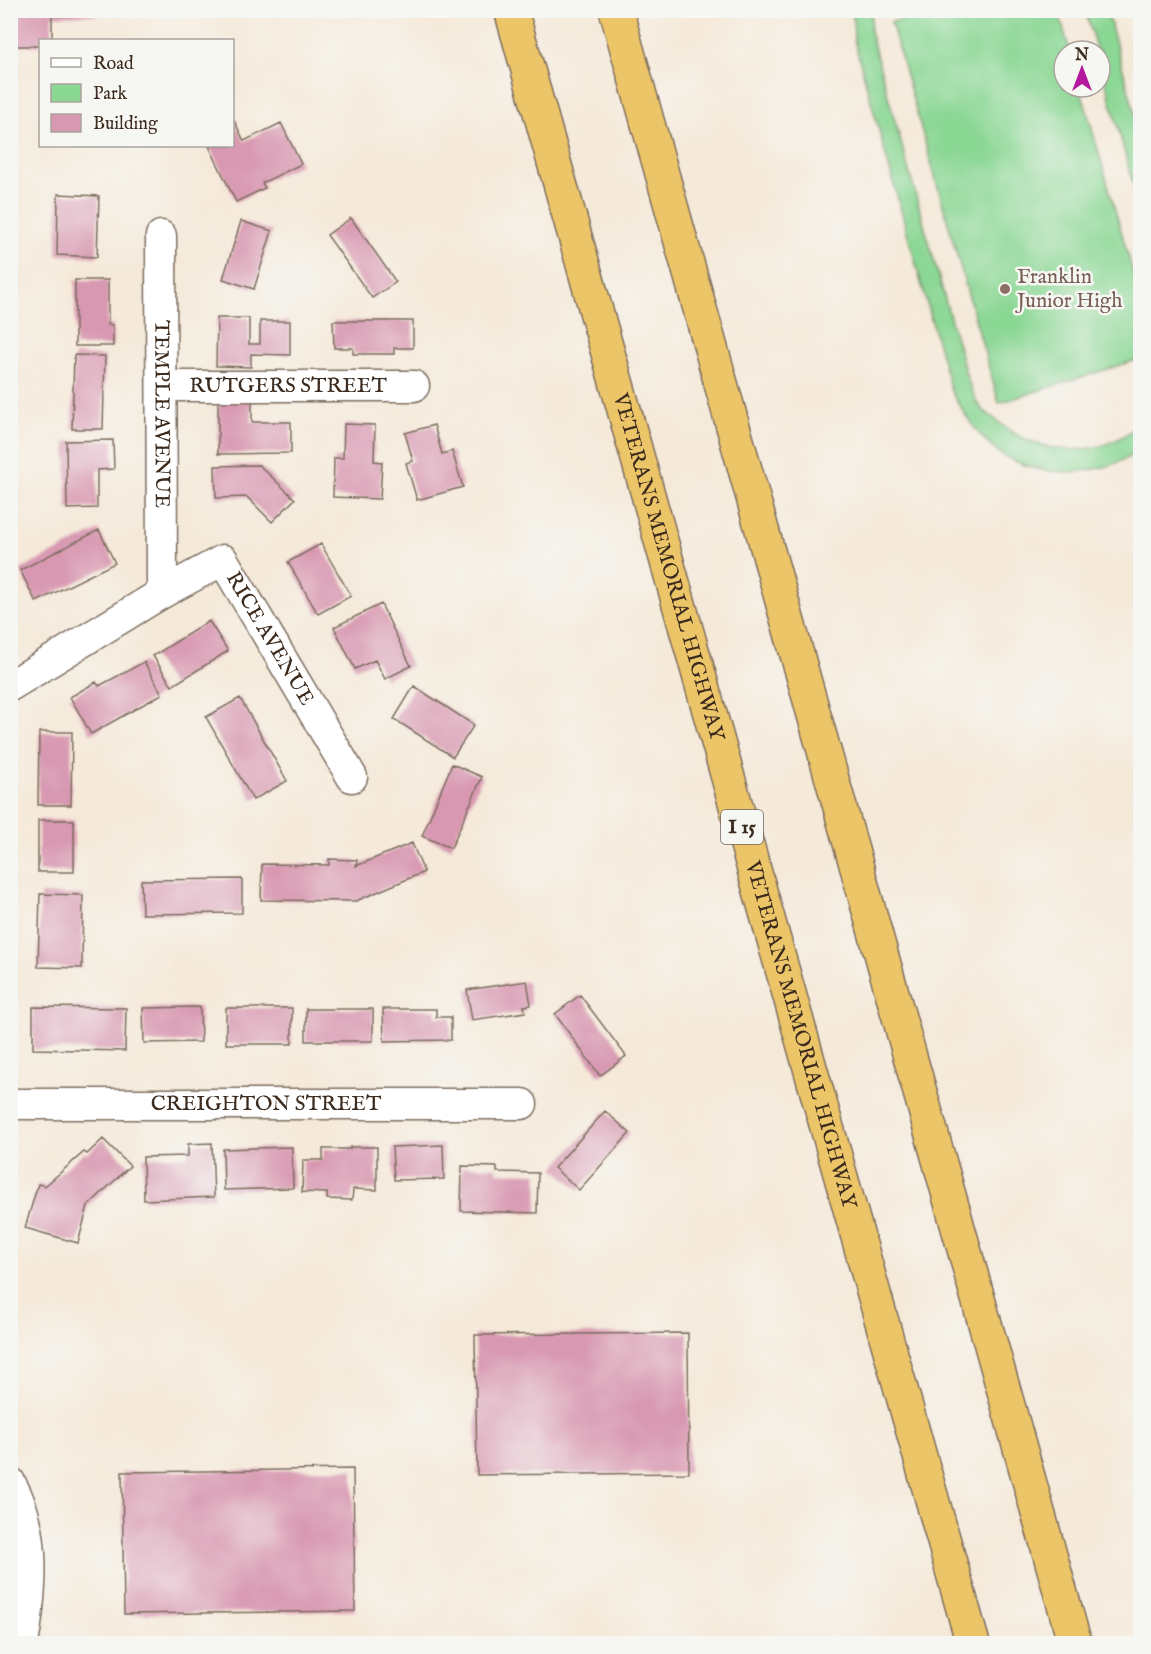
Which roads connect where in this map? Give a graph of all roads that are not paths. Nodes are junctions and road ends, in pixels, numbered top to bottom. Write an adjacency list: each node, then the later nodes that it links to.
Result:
1 (511, 10): 13 (highway, VETERANS MEMORIAL HIGHWAY / I 15)
2 (616, 10): 14 (highway)
3 (160, 236): 4 (street, TEMPLE AVENUE)
4 (162, 386): 5 (street, RUTGERS STREET); 6 (street, TEMPLE AVENUE)
5 (414, 386)
6 (162, 593): 7 (street); 8 (street, RICE AVENUE)
7 (10, 686)
8 (352, 777)
9 (10, 1104): 10 (street, CREIGHTON STREET)
10 (522, 1104)
11 (10, 1482): 12 (street)
12 (22, 1644)
13 (973, 1644)
14 (1075, 1644)

